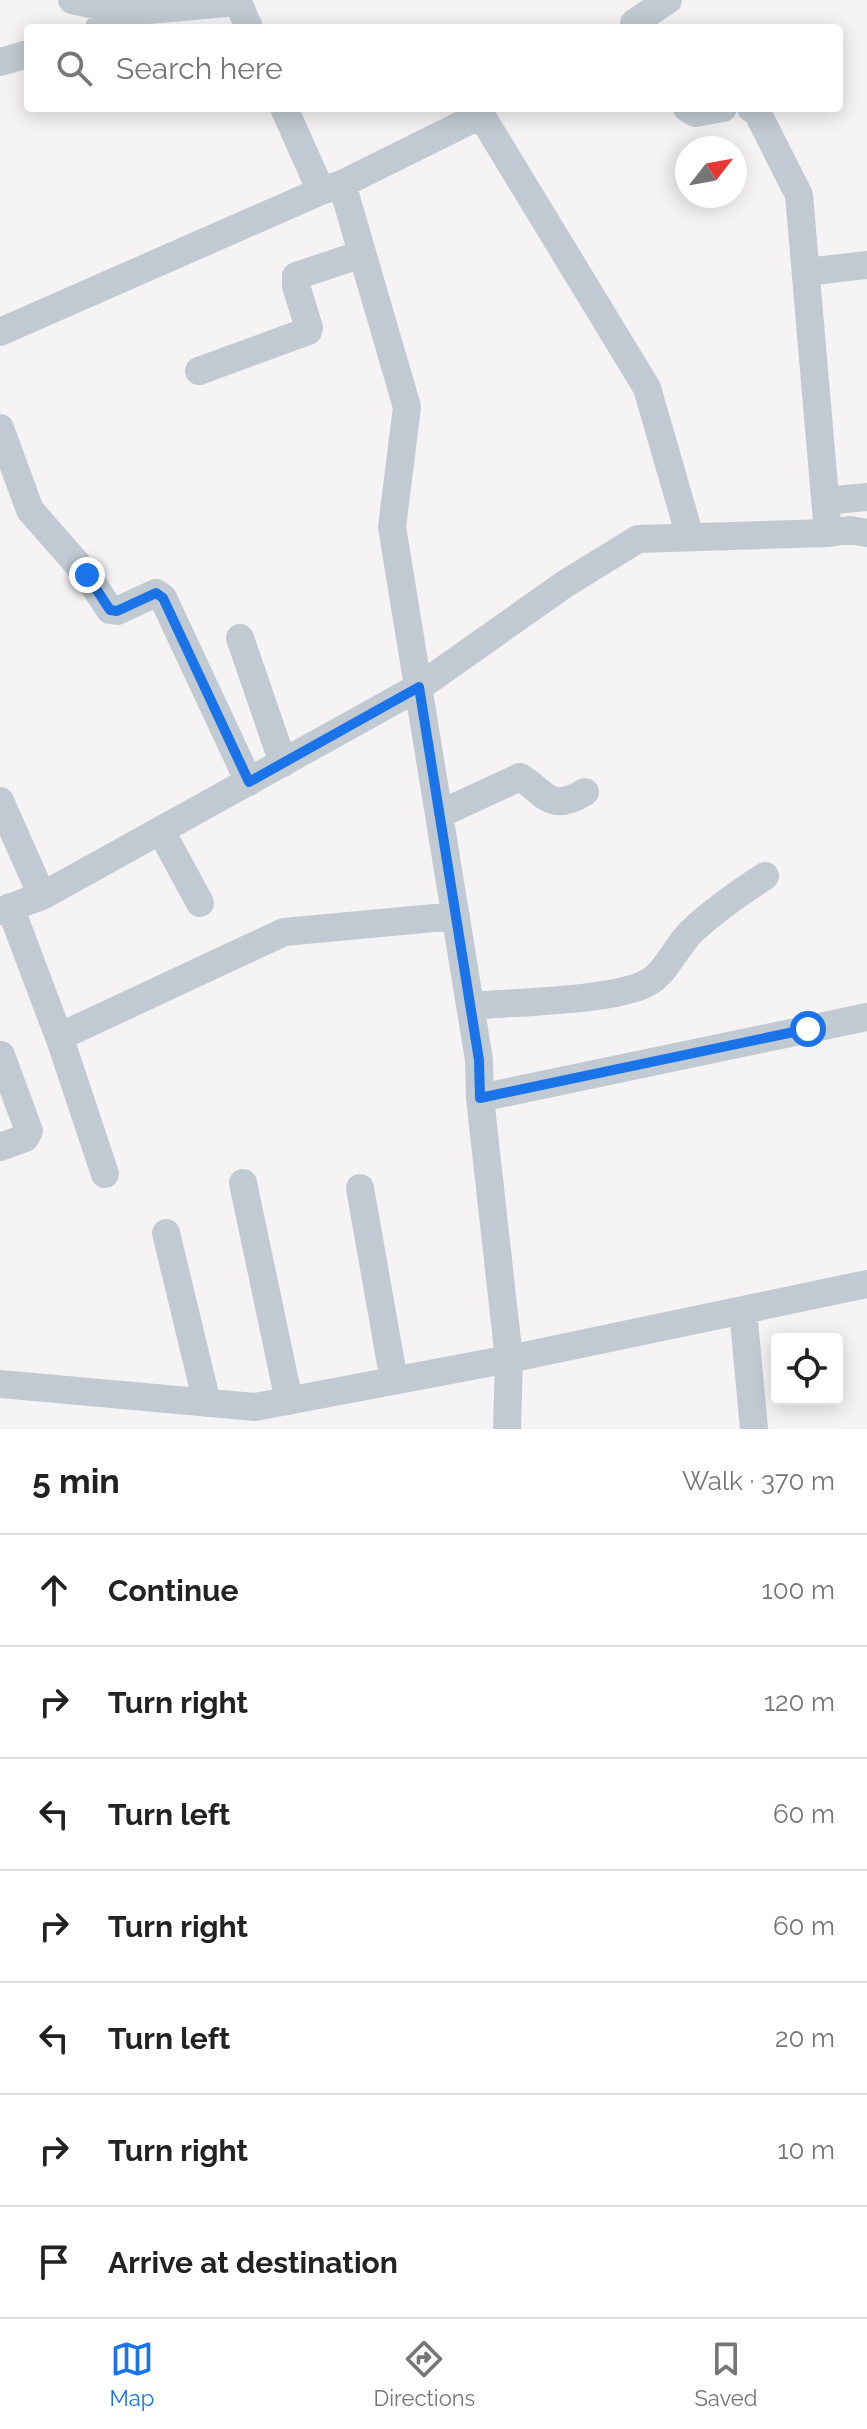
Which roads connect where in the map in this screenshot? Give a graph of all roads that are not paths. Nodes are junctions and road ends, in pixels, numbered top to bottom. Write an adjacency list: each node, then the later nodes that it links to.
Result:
1 (72, 0): 4 (street)
2 (668, 0): 6 (street)
3 (242, 8): 4 (street)
4 (126, 12): 5 (street)
5 (106, 24)
6 (635, 24)
7 (24, 55): 8 (street)
8 (0, 62)
9 (286, 112): 12 (street)
10 (489, 112): 12 (street); 24 (street)
11 (757, 112): 15 (street)
12 (332, 187): 13 (street); 16 (street)
13 (362, 254): 17 (street); 26 (street)
14 (867, 265): 15 (street)
15 (806, 272): 21 (street)
16 (0, 332)
17 (199, 371)
18 (0, 428): 19 (street)
19 (12, 495): 28 (street)
20 (867, 497): 21 (street)
21 (825, 501): 22 (street)
22 (828, 533): 23 (street); 24 (street)
23 (867, 533)
24 (690, 537): 26 (street)
25 (240, 638): 27 (street)
26 (419, 687): 27 (street); 31 (street)
27 (283, 763): 28 (street)
28 (249, 782): 32 (street)
29 (585, 792): 31 (street)
30 (0, 801): 34 (street)
31 (440, 814): 37 (street)
32 (161, 831): 34 (street); 35 (street)
33 (765, 876): 38 (street)
34 (42, 896): 36 (street)
35 (200, 903)
36 (5, 909): 40 (street)
37 (456, 916): 38 (street); 40 (street)
38 (470, 1006): 42 (street)
39 (867, 1017): 42 (street)
40 (59, 1037): 44 (street)
41 (1, 1055): 43 (street)
42 (480, 1098): 50 (street)
43 (0, 1147)
44 (105, 1174)
45 (243, 1183): 53 (street)
46 (360, 1188): 51 (street)
47 (166, 1233): 54 (street)
48 (867, 1284): 49 (street)
49 (743, 1310): 50 (street); 56 (street)
50 (509, 1359): 51 (street); 55 (street)
51 (394, 1381): 53 (street)
52 (0, 1384): 54 (street)
53 (289, 1401): 54 (street)
54 (207, 1403)
55 (507, 1429)
56 (754, 1429)

